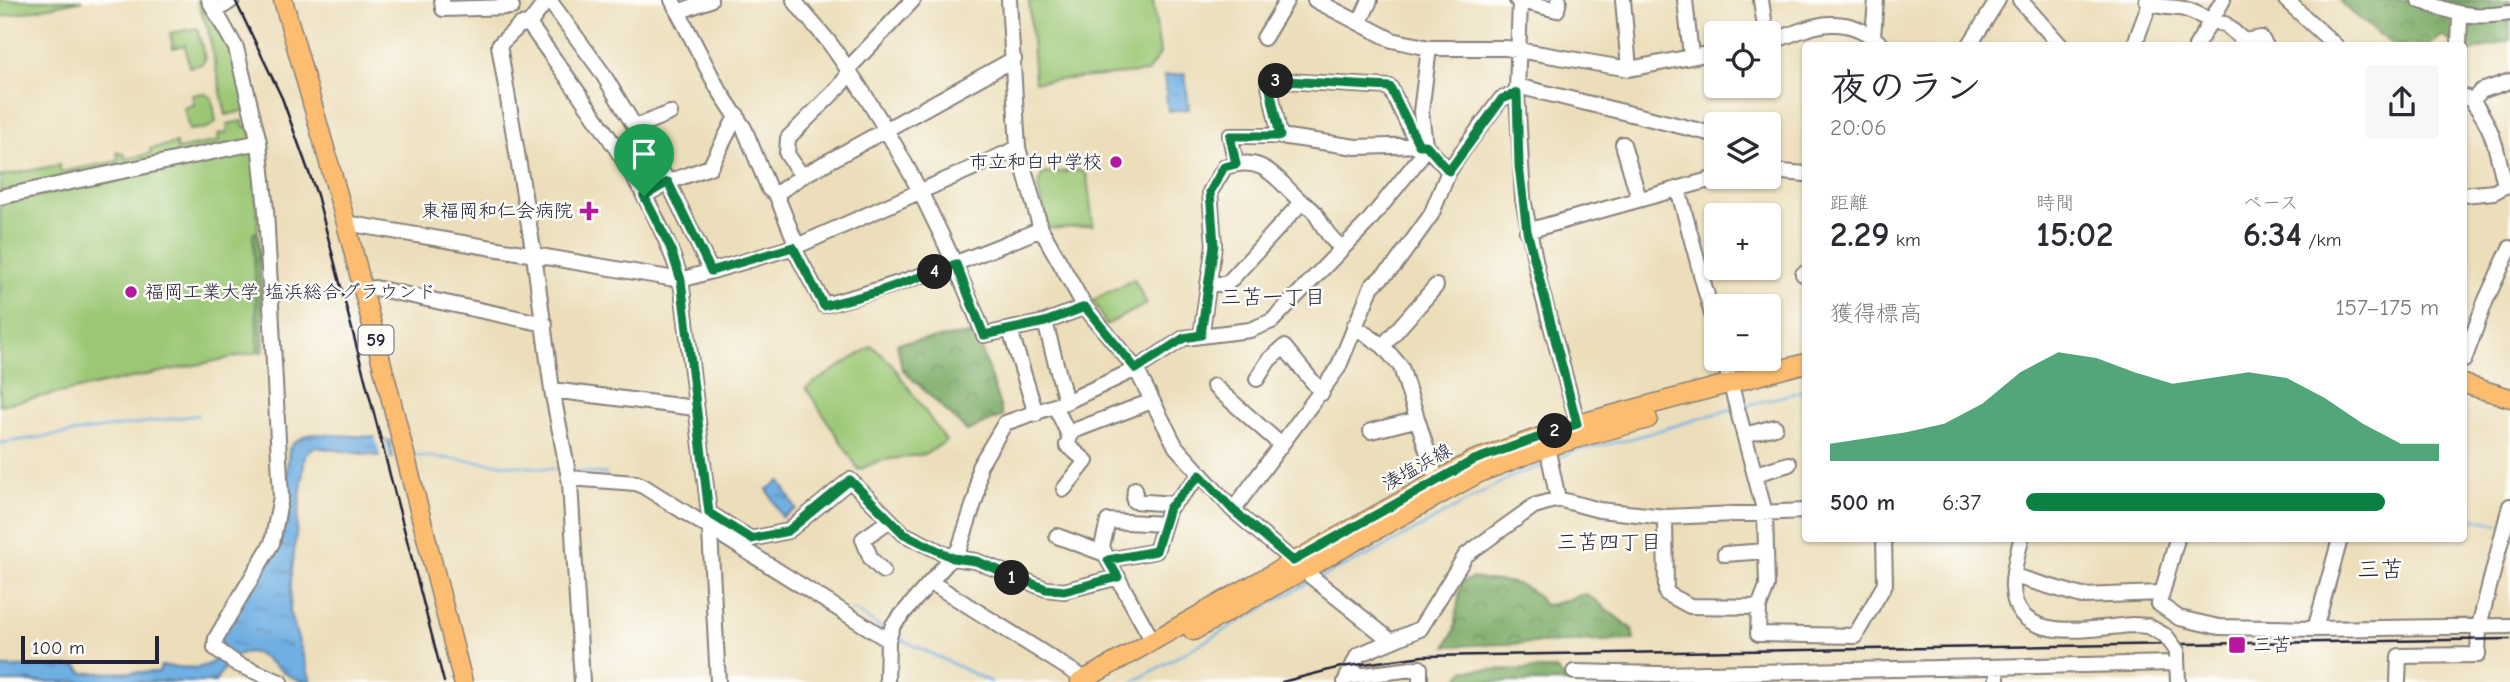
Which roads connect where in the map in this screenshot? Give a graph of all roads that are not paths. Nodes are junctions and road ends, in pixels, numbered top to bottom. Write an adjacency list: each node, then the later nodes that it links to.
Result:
1 (232, 0): 25 (street)
2 (283, 0): 80 (main road, 59)
3 (442, 0): 24 (street)
4 (548, 0): 32 (street); 55 (street)
5 (710, 0): 26 (street)
6 (794, 0): 49 (street)
7 (913, 0): 49 (street)
8 (1009, 0): 47 (street)
9 (1287, 0): 33 (street)
10 (1315, 0): 30 (street)
11 (1370, 0): 30 (street)
12 (1519, 0): 13 (street); 44 (street)
13 (1559, 0)
14 (1623, 0): 48 (street)
15 (1685, 0): 46 (street)
16 (1761, 0): 29 (street)
17 (1876, 0): 35 (street)
18 (1998, 0): 36 (street)
19 (2020, 0): 37 (street)
20 (2223, 0): 31 (street)
21 (2286, 0): 41 (street)
22 (2419, 0): 28 (street)
23 (2150, 1): 31 (street); 38 (street)
24 (509, 4): 32 (street)
25 (212, 5): 60 (street)
26 (675, 6): 54 (street)
27 (2510, 13): 28 (street)
28 (2460, 16): 42 (street)
29 (1764, 21)
30 (1360, 22): 43 (street)
31 (2209, 22): 39 (street); 40 (street)
32 (525, 24): 76 (street); 86 (street)
33 (1264, 38)
34 (1781, 38): 35 (street)
35 (1878, 41)
36 (1972, 42)
37 (2057, 42)
38 (2135, 42)
39 (2198, 42)
40 (2264, 42)
41 (2332, 42)
42 (2459, 42)
43 (1429, 48): 44 (street); 62 (street)
44 (1517, 51): 48 (street); 51 (street)
45 (1704, 54): 46 (street)
46 (1691, 56): 48 (street)
47 (1014, 59): 56 (street); 63 (street)
48 (1629, 69)
49 (847, 71): 56 (street); 68 (street)
50 (2510, 81): 52 (street)
51 (1517, 90): 57 (street); 65 (street); 82 (street)
52 (2468, 99): 59 (street)
53 (670, 113): 55 (street)
54 (737, 115): 69 (street); 74 (street)
55 (635, 127): 69 (street)
56 (883, 130): 68 (street); 73 (street)
57 (1704, 132)
58 (1280, 136): 62 (street); 62 (street); 64 (street)
59 (2504, 139): 71 (street)
60 (259, 142): 77 (street); 175 (street)
61 (1623, 144): 78 (street)
62 (1422, 145): 65 (street); 84 (street)
63 (1018, 148): 73 (street); 81 (street)
64 (1236, 164): 79 (street); 90 (street)
65 (1449, 171): 97 (street)
66 (1781, 172): 67 (street)
67 (1802, 174)
68 (802, 177): 74 (street)
69 (668, 182): 76 (street); 88 (street)
70 (1704, 182): 72 (street)
71 (2509, 185): 75 (street)
72 (1678, 189): 78 (street); 93 (street)
73 (921, 192): 83 (street); 87 (street)
74 (776, 194): 83 (street)
75 (2467, 195)
76 (644, 196): 89 (street)
77 (0, 197)
78 (1639, 199): 82 (street)
79 (1301, 203): 84 (street); 90 (street)
80 (346, 223): 86 (street); 92 (main road, 59)
81 (1041, 229): 87 (street); 94 (street)
82 (1527, 231): 121 (street)
83 (795, 247): 87 (street); 88 (street)
84 (1342, 247): 99 (street)
85 (2510, 247): 101 (street)
86 (534, 255): 89 (street); 96 (street)
87 (956, 264): 98 (street)
88 (711, 271): 89 (street)
89 (681, 280): 117 (street)
90 (1208, 284): 99 (street)
91 (1436, 286): 100 (street)
92 (364, 290): 96 (street); 176 (main road, 59)
93 (1706, 294)
94 (1085, 307): 95 (street); 103 (street)
95 (1045, 322): 98 (street); 116 (street)
96 (545, 324): 112 (street)
97 (1354, 326): 100 (street); 113 (street)
98 (1010, 330): 118 (street)
99 (1201, 335): 103 (street)
100 (1383, 346): 119 (street)
101 (2467, 351)
102 (1802, 364): 111 (main road, 湊塩浜線)
103 (1136, 369): 115 (street); 116 (street)
104 (1727, 371): 111 (street)
105 (1802, 374): 111 (main road, 湊塩浜線)
106 (2467, 375): 110 (main road)
107 (1257, 379): 113 (street)
108 (2467, 385): 114 (main road)
109 (1214, 386): 125 (street)
110 (2510, 387)
111 (1731, 389): 121 (main road, 湊塩浜線); 124 (street)
112 (552, 390): 117 (street); 130 (street)
113 (1322, 393): 125 (street)
114 (2510, 398)
115 (1152, 401): 123 (street); 129 (street)
116 (1060, 404): 118 (street); 123 (street)
117 (695, 408): 139 (street)
118 (1036, 414): 153 (street)
119 (1415, 420): 122 (street); 131 (street)
120 (1775, 427): 124 (street)
121 (1580, 430): 126 (main road, 湊塩浜線); 131 (main road, 湊塩浜線)
122 (1371, 431)
123 (1072, 432): 132 (street)
124 (1744, 435): 128 (street)
125 (1279, 443): 137 (street)
126 (1547, 447): 134 (street); 154 (main road, 湊塩浜線)
127 (1789, 464): 128 (street)
128 (1755, 474): 140 (street)
129 (1200, 475): 135 (street); 137 (street)
130 (569, 478): 144 (street); 177 (street)
131 (1436, 480): 154 (main road, 湊塩浜線)
132 (1064, 489)
133 (1135, 489): 135 (street)
134 (1558, 499): 141 (street); 166 (street)
135 (1173, 504): 143 (street)
136 (2510, 506): 161 (street)
137 (1233, 510): 154 (street)
138 (1802, 511): 140 (street)
139 (709, 513): 142 (street); 144 (street)
140 (1765, 513): 141 (street); 150 (street)
141 (1665, 517): 160 (street)
142 (890, 520): 153 (street); 155 (street)
143 (1164, 524): 152 (street); 152 (street)
144 (709, 529): 164 (street); 178 (street)
145 (1057, 536): 152 (street)
146 (1884, 542): 160 (street)
147 (2020, 542): 156 (street)
148 (2176, 542): 159 (street)
149 (2339, 542): 163 (street)
150 (1766, 551): 151 (street); 160 (street)
151 (1724, 554)
152 (1107, 557): 157 (street)
153 (953, 558): 157 (street); 158 (street)
154 (1298, 565): 165 (main road, 湊塩浜線); 166 (street); 174 (main road, 湊塩浜線)
155 (883, 571)
156 (2014, 576): 159 (street); 167 (street, bridge)
157 (1118, 577): 165 (street)
158 (932, 583): 164 (street); 174 (street)
159 (2160, 593): 163 (street)
160 (1759, 607)
161 (2479, 626): 162 (street); 163 (street); 182 (street)
162 (2510, 626)
163 (2315, 629)
164 (888, 640): 179 (street)
165 (1152, 640): 174 (main road, 湊塩浜線)
166 (1390, 640): 173 (street)
167 (2177, 661): 169 (street); 181 (street)
168 (1574, 672): 172 (street)
169 (1997, 675): 170 (street)
170 (1860, 676): 171 (street)
171 (1786, 677): 172 (street)
172 (1660, 678)
173 (1346, 680): 180 (street)
174 (1088, 681)
175 (280, 682)
176 (463, 682)
177 (582, 682)
178 (718, 682)
179 (887, 682)
180 (1420, 682)
181 (2178, 682)
182 (2398, 682)

